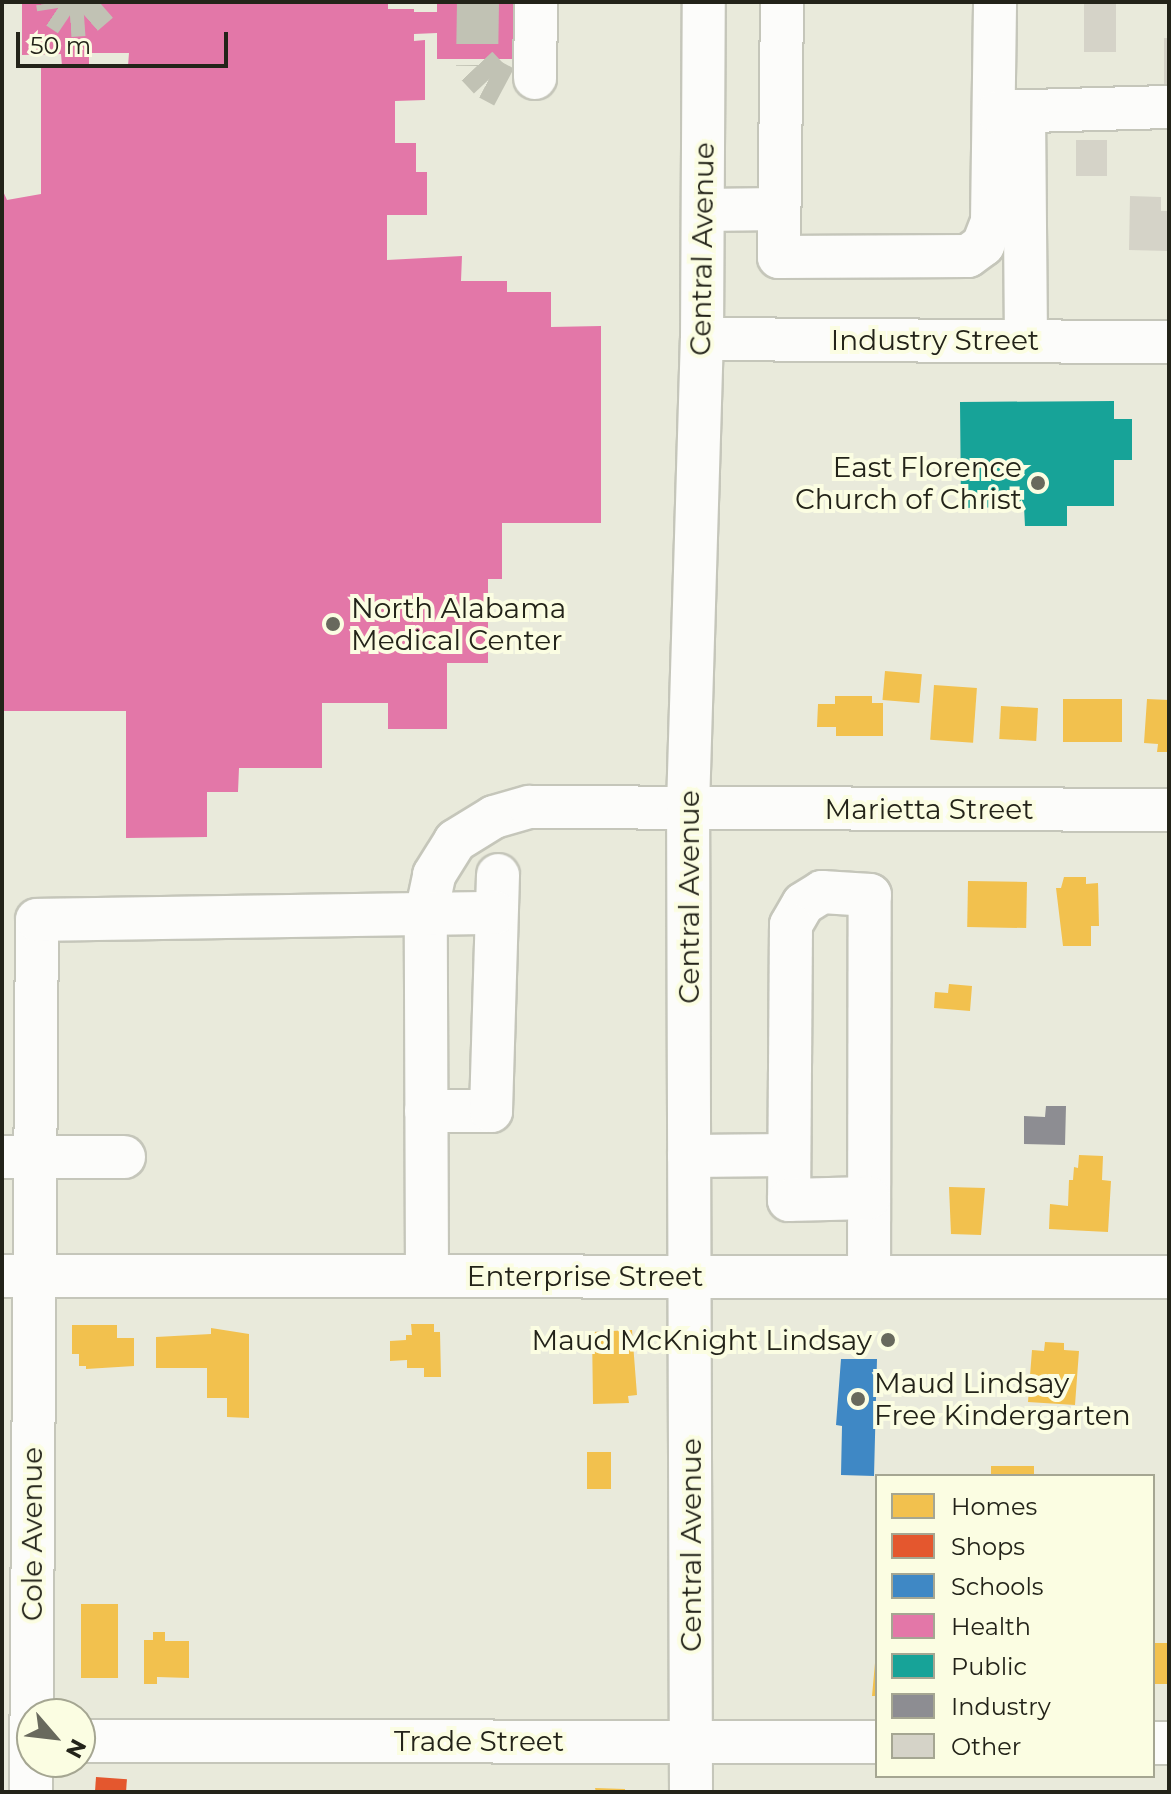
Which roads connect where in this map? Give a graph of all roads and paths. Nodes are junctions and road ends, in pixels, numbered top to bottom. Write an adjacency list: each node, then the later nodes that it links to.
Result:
1 (536, 2): 5 (street)
2 (704, 2): 9 (street, Central Avenue)
3 (782, 2): 8 (street)
4 (995, 2): 7 (street)
5 (535, 78)
6 (1169, 107): 7 (street)
7 (1008, 112): 8 (street); 11 (street)
8 (779, 209): 9 (street)
9 (703, 210): 10 (street, Central Avenue)
10 (702, 339): 11 (street, Industry Street); 13 (street, Central Avenue)
11 (1026, 341): 12 (street, Industry Street)
12 (1169, 342)
13 (688, 807): 14 (street, Marietta Street); 15 (street, Marietta Street); 18 (street, Central Avenue)
14 (1169, 810)
15 (426, 914): 16 (street, Marietta Street); 16 (street); 20 (street, Cole Avenue)
16 (426, 1111): 23 (street, Marietta Street)
17 (789, 1155): 18 (street); 21 (street); 21 (street)
18 (689, 1156): 24 (street, Central Avenue)
19 (124, 1157): 20 (street)
20 (19, 1158): 22 (street, Cole Avenue)
21 (869, 1198): 25 (street)
22 (18, 1276): 23 (street, Enterprise Street); 27 (street, Cole Avenue)
23 (427, 1276): 24 (street, Enterprise Street)
24 (689, 1277): 25 (street, Enterprise Street); 29 (street, Central Avenue)
25 (869, 1277): 26 (street, Enterprise Street)
26 (1169, 1277)
27 (22, 1698)
28 (96, 1741): 29 (street, Trade Street)
29 (692, 1741): 30 (street, Trade Street); 31 (street, Central Avenue)
30 (875, 1742)
31 (691, 1792)

